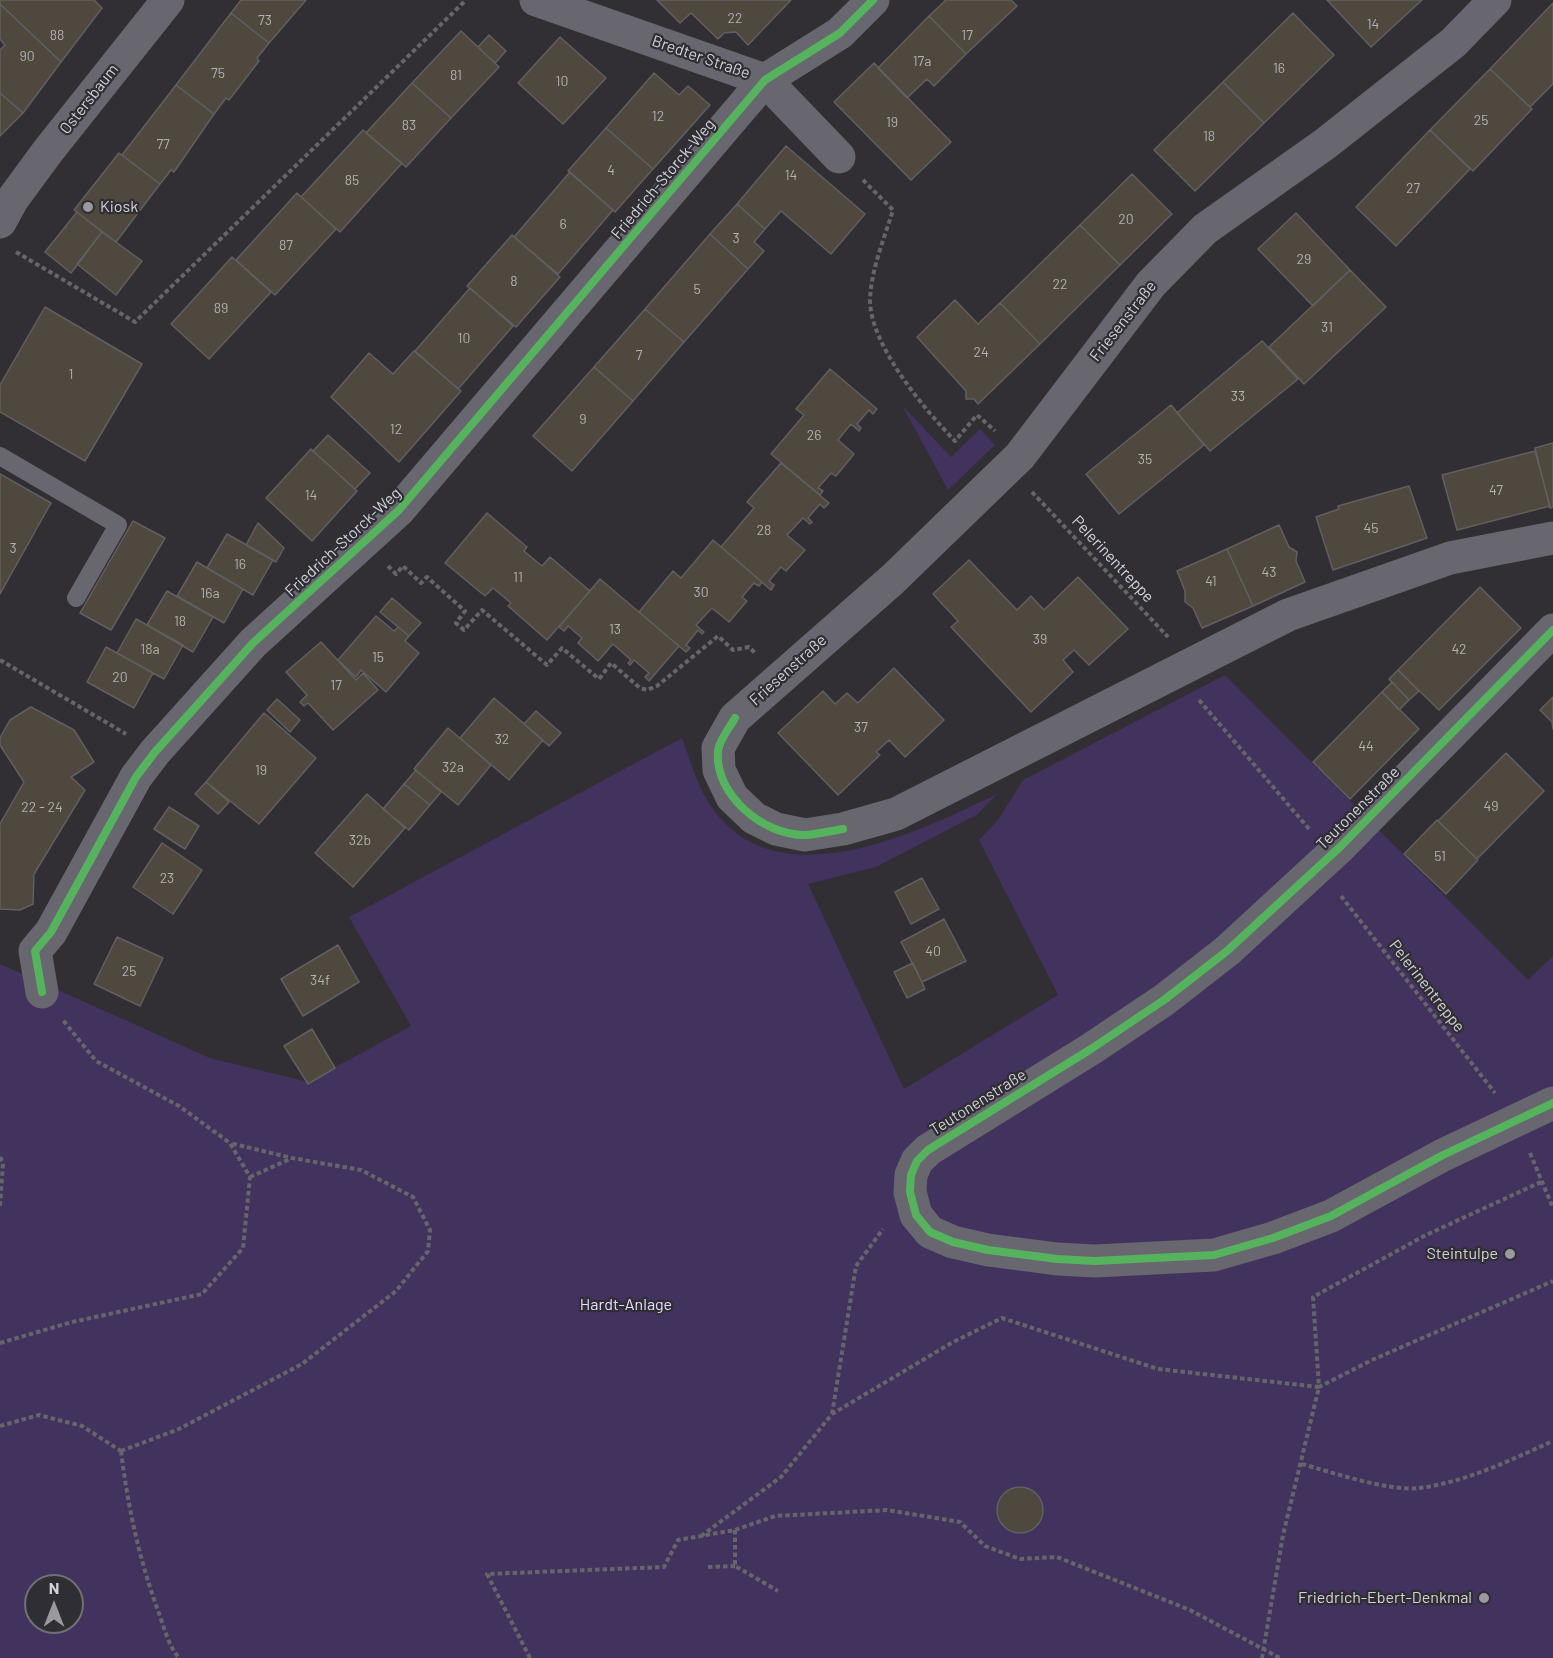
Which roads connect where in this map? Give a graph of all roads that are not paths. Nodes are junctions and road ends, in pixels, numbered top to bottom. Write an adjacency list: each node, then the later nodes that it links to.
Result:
1 (168, 0): 7 (street, Ostersbaum)
2 (536, 0): 5 (street, Bredter Straße)
3 (873, 0): 5 (street, Friedrich-Storck-Weg)
4 (1495, 0): 9 (street, Friesenstraße)
5 (765, 80): 6 (street, Bredter Straße); 12 (street, Friedrich-Storck-Weg)
6 (839, 157)
7 (6, 216)
8 (0, 456): 10 (lane)
9 (1553, 538)
10 (76, 598)
11 (1553, 630): 13 (street, Teutonenstraße)
12 (42, 992)
13 (1553, 1104)

